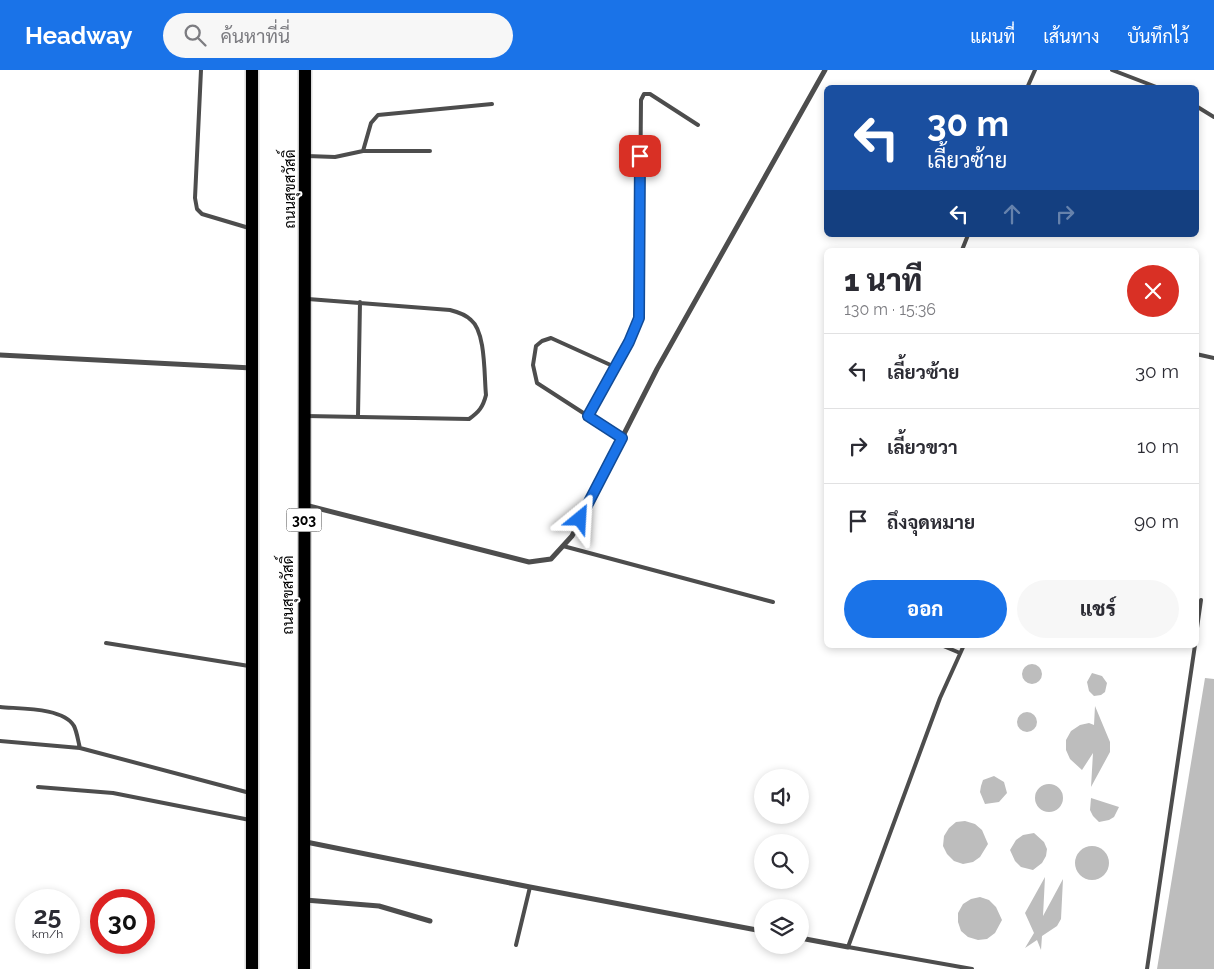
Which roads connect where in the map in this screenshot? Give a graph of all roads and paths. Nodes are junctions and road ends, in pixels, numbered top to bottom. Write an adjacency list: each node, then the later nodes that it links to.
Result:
1 (201, 70): 16 (lane)
2 (252, 70): 16 (main road)
3 (306, 70): 15 (main road, ถนนสุขสวัสดิ์ / 303)
4 (824, 70): 27 (street)
5 (1034, 70): 7 (lane)
6 (1112, 70): 8 (lane)
7 (1029, 85)
8 (1151, 85)
9 (492, 104): 13 (lane)
10 (1199, 108): 11 (lane)
11 (1214, 117)
12 (698, 125): 22 (lane)
13 (363, 151): 14 (lane); 15 (lane)
14 (430, 151)
15 (306, 156): 17 (main road, ถนนสุขสวัสดิ์ / 303)
16 (253, 230): 23 (main road)
17 (306, 298): 18 (lane); 24 (main road, ถนนสุขสวัสดิ์ / 303)
18 (360, 302): 25 (lane); 25 (lane)
19 (0, 354): 23 (street)
20 (1199, 355): 21 (lane)
21 (1214, 358)
22 (615, 367): 26 (lane); 26 (lane)
23 (253, 368): 38 (main road)
24 (305, 416): 25 (lane); 28 (main road, ถนนสุขสวัสดิ์ / 303)
25 (358, 416)
26 (588, 416): 27 (lane)
27 (622, 438): 29 (street)
28 (304, 505): 29 (street); 45 (main road, ถนนสุขสวัสดิ์ / 303)
29 (563, 546): 31 (lane)
30 (1201, 600): 32 (lane)
31 (773, 602)
32 (1199, 614)
33 (106, 643): 38 (lane)
34 (948, 648): 37 (lane)
35 (962, 648): 37 (lane)
36 (1195, 648): 56 (lane)
37 (960, 653): 52 (lane)
38 (253, 666): 43 (main road)
39 (0, 707): 41 (lane)
40 (0, 742): 41 (lane)
41 (80, 748): 43 (lane)
42 (38, 787): 44 (lane)
43 (252, 794): 44 (main road)
44 (252, 821): 53 (main road)
45 (305, 842): 46 (street); 47 (main road, ถนนสุขสวัสดิ์ / 303)
46 (530, 887): 49 (street); 51 (lane)
47 (305, 900): 48 (street); 54 (main road, ถนนสุขสวัสดิ์ / 303)
48 (430, 921)
49 (754, 929)
50 (809, 940): 52 (street)
51 (516, 945)
52 (848, 947): 55 (lane)
53 (252, 969)
54 (304, 969)
55 (972, 969)
56 (1146, 969)

